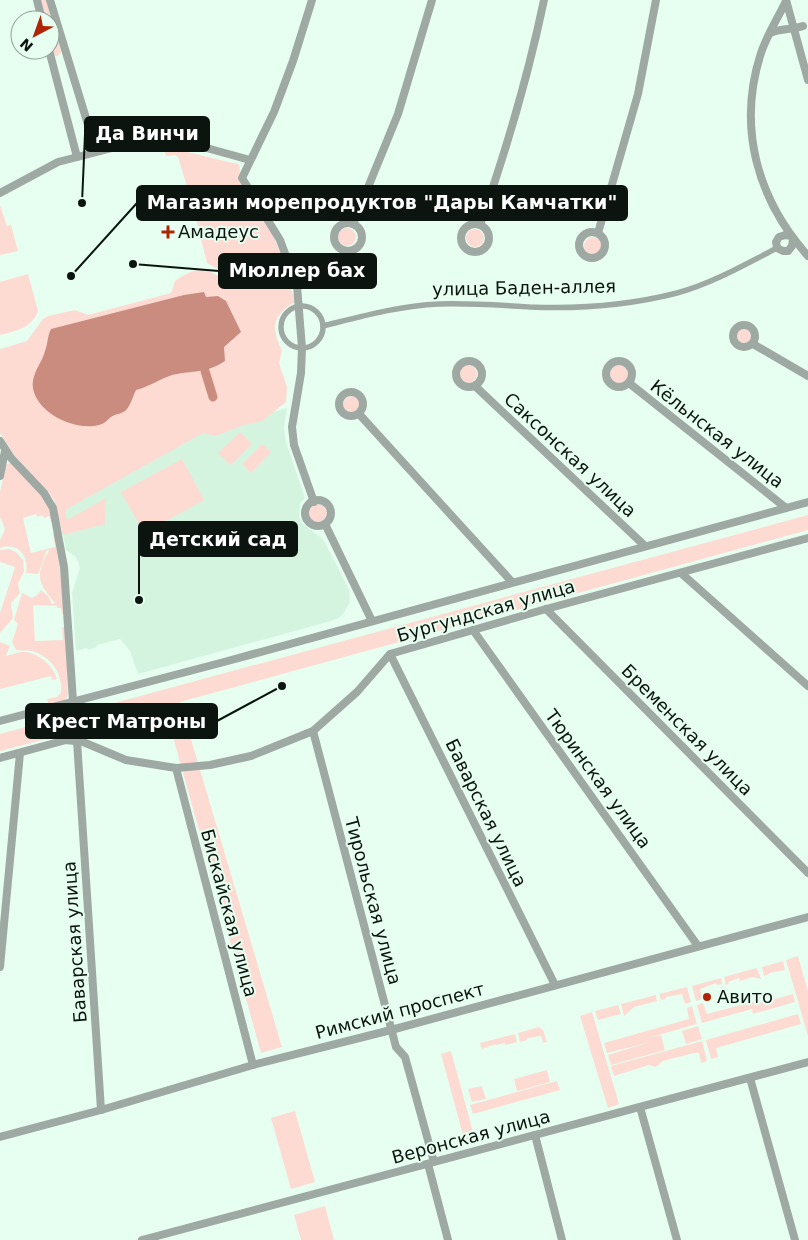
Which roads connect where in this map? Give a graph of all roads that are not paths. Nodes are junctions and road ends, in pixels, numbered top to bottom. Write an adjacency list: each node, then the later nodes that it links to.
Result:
1 (50, 0): 12 (street)
2 (312, 0): 14 (street)
3 (432, 0): 16 (street)
4 (544, 0): 17 (street)
5 (656, 0): 18 (street)
6 (786, 1): 8 (street); 9 (street)
7 (803, 26): 8 (street)
8 (794, 29): 9 (street); 11 (street)
9 (770, 33): 19 (street)
10 (52, 60): 13 (street)
11 (808, 80)
12 (96, 151): 13 (street); 14 (street)
13 (78, 157): 15 (street)
14 (250, 160): 22 (street)
15 (0, 193)
16 (353, 224)
17 (480, 225)
18 (598, 233)
19 (792, 238): 20 (street, улица Баден-аллея); 20 (street, улица Баден-аллея); 21 (street)
20 (777, 248): 23 (street, улица Баден-аллея)
21 (808, 256)
22 (299, 308): 23 (street); 25 (street); 25 (street)
23 (323, 326): 25 (street)
24 (753, 344): 26 (street)
25 (302, 348): 33 (street)
26 (808, 376)
27 (629, 383): 35 (street, Кёльнская улица)
28 (475, 386): 38 (street, Саксонская улица)
29 (359, 414): 40 (street)
30 (0, 441): 31 (street)
31 (6, 451): 32 (street); 46 (street)
32 (0, 476)
33 (314, 502): 36 (street); 36 (street)
34 (808, 502): 35 (street, Бургундская улица)
35 (786, 508): 38 (street, Бургундская улица)
36 (325, 524): 42 (street)
37 (808, 538): 39 (street, Бургундская улица)
38 (644, 546): 40 (street, Бургундская улица)
39 (681, 573): 41 (street, Бургундская улица); 45 (street)
40 (512, 582): 42 (street, Бургундская улица)
41 (546, 609): 43 (street, Бургундская улица); 53 (street, Бременская улица)
42 (372, 621): 46 (street, Бургундская улица)
43 (473, 630): 44 (street, Бургундская улица); 55 (street, Тюринская улица)
44 (390, 654): 48 (street, Бургундская улица); 57 (street, Баварская улица)
45 (808, 686)
46 (74, 701): 47 (street, Бургундская улица)
47 (0, 721)
48 (313, 731): 52 (street, Бургундская улица); 58 (street, Тирольская улица)
49 (77, 741): 50 (street, Бургундская улица); 52 (street, Бургундская улица); 63 (street, Баварская улица)
50 (20, 753): 51 (street, Бургундская улица); 56 (street)
51 (0, 758)
52 (176, 768): 60 (street, Бискайская улица)
53 (808, 873)
54 (808, 917): 55 (street, Римский проспект)
55 (698, 946): 57 (street, Римский проспект)
56 (0, 966)
57 (555, 985): 58 (street, Римский проспект)
58 (391, 1030): 60 (street, Римский проспект); 66 (street, Тирольская улица)
59 (808, 1062): 61 (street, Веронская улица)
60 (253, 1065): 63 (street, Римский проспект)
61 (750, 1078): 62 (street, Веронская улица); 71 (street)
62 (640, 1107): 65 (street, Веронская улица); 70 (street)
63 (101, 1110): 64 (street, Римский проспект)
64 (0, 1136)
65 (535, 1136): 66 (street, Веронская улица); 69 (street)
66 (431, 1163): 67 (street, Веронская улица); 68 (street, Тирольская улица)
67 (142, 1240)
68 (448, 1240)
69 (562, 1240)
70 (677, 1240)
71 (795, 1240)

